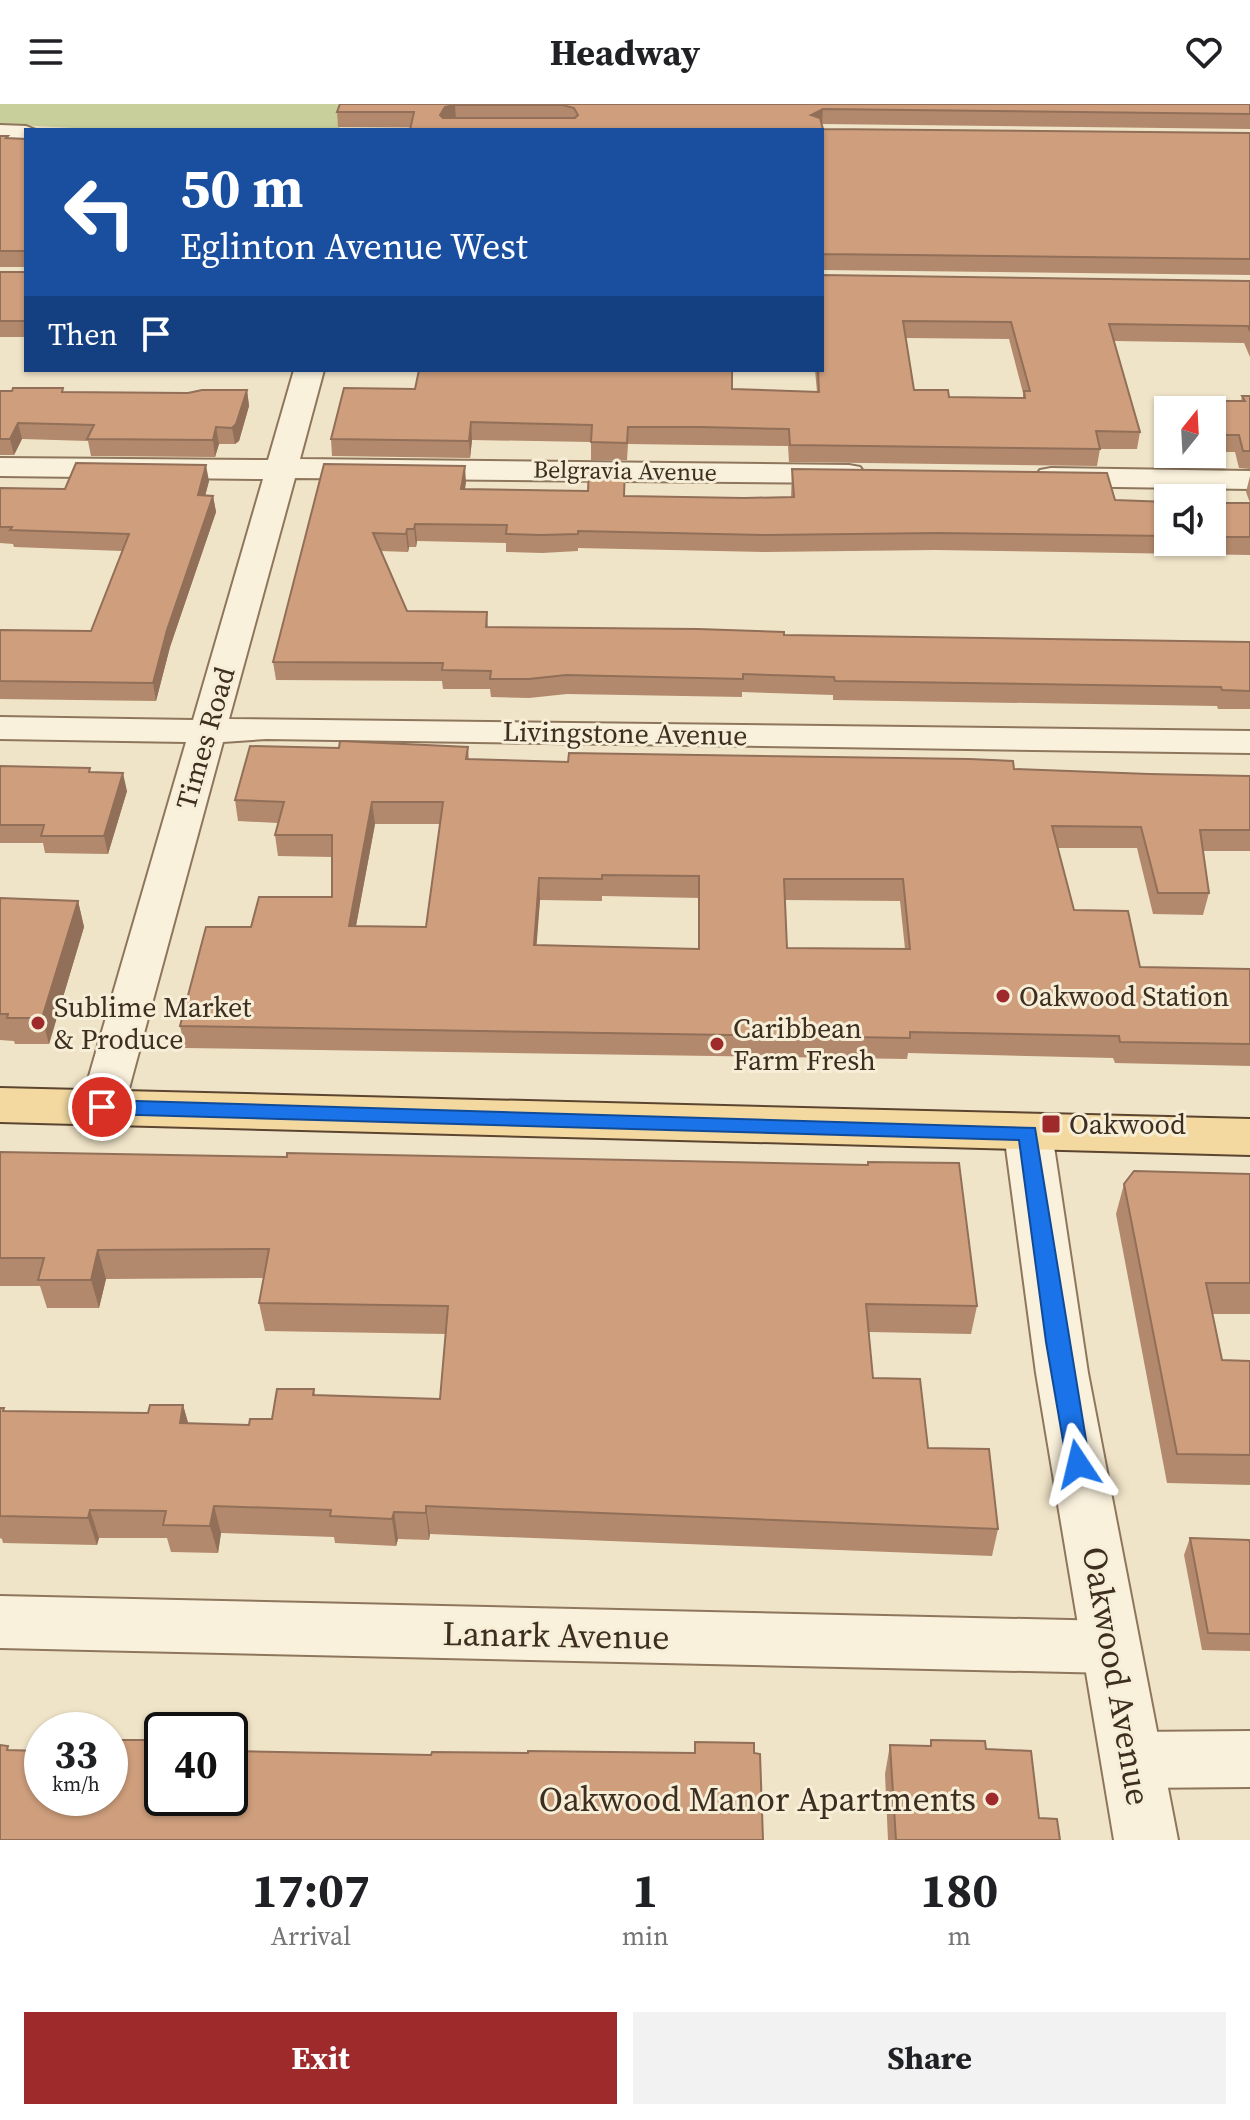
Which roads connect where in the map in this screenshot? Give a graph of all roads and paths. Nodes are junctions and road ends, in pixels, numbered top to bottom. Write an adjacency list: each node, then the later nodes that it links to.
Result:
1 (0, 132): 2 (street)
2 (24, 133)
3 (308, 372): 5 (street, Times Road)
4 (0, 467): 5 (street, Belgravia Avenue)
5 (281, 468): 6 (street, Belgravia Avenue); 10 (street, Times Road)
6 (886, 475)
7 (1029, 477): 8 (street)
8 (1250, 480)
9 (0, 728): 10 (street, Livingstone Avenue)
10 (209, 731): 11 (street, Livingstone Avenue); 13 (street, Times Road)
11 (1250, 742)
12 (0, 1105): 13 (main road)
13 (102, 1107): 14 (main road)
14 (1028, 1133): 15 (main road); 17 (street, Oakwood Avenue)
15 (1250, 1137)
16 (0, 1622): 17 (street, Lanark Avenue)
17 (1112, 1647): 19 (street, Oakwood Avenue)
18 (1250, 1759): 19 (street)
19 (1133, 1760): 20 (street, Oakwood Avenue)
20 (1146, 1840)

